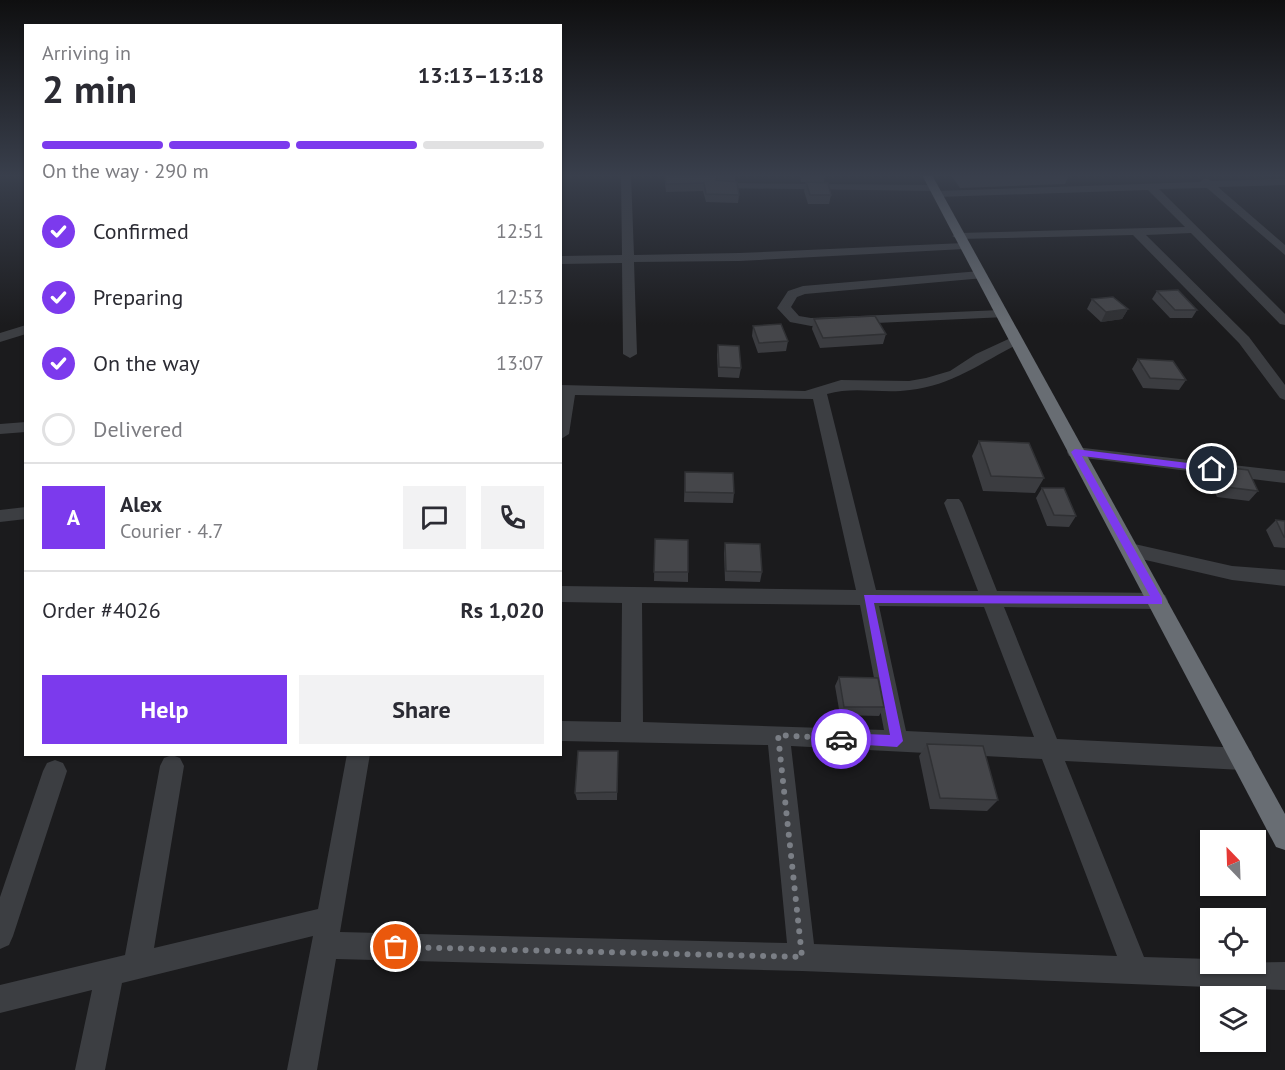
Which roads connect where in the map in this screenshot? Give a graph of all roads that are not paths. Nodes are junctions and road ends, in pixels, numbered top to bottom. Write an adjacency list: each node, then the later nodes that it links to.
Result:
1 (627, 225): 9 (street)
2 (953, 225): 7 (highway)
3 (1188, 225): 5 (street)
4 (1255, 225): 8 (street)
5 (1193, 230): 6 (street); 13 (street)
6 (1137, 232): 7 (street); 20 (street)
7 (962, 241): 9 (street); 11 (highway)
8 (1285, 251)
9 (628, 259): 10 (street); 17 (street)
10 (562, 260)
11 (980, 275): 12 (highway); 12 (street)
12 (1001, 314): 16 (highway)
13 (1285, 321)
14 (24, 330): 15 (street)
15 (0, 338)
16 (1015, 340): 19 (street); 24 (highway)
17 (630, 354)
18 (565, 390): 19 (street); 21 (street)
19 (819, 394): 33 (street)
20 (1285, 395)
21 (562, 423)
22 (24, 427): 23 (street)
23 (0, 429)
24 (1075, 452): 25 (street); 29 (highway)
25 (1285, 477)
26 (952, 503): 34 (street)
27 (24, 513): 28 (street)
28 (0, 516)
29 (1130, 550): 30 (street); 35 (highway)
30 (1285, 578)
31 (562, 594): 32 (street)
32 (632, 596): 33 (street); 37 (street)
33 (868, 598): 34 (street); 39 (street)
34 (992, 599): 35 (street); 40 (street)
35 (1158, 601): 42 (highway)
36 (562, 731): 37 (street)
37 (632, 732): 38 (street)
38 (778, 735): 39 (street); 49 (street)
39 (897, 741): 40 (street)
40 (1048, 749): 42 (street); 51 (street)
41 (359, 756): 46 (street)
42 (1242, 759): 45 (highway)
43 (172, 766): 50 (street)
44 (55, 771): 47 (street)
45 (1285, 838)
46 (330, 919): 48 (street); 50 (street)
47 (0, 936)
48 (325, 945): 49 (street); 55 (street)
49 (802, 957): 51 (street)
50 (123, 969): 53 (street); 54 (street)
51 (1136, 970): 52 (street)
52 (1285, 976)
53 (0, 999)
54 (90, 1070)
55 (302, 1070)

